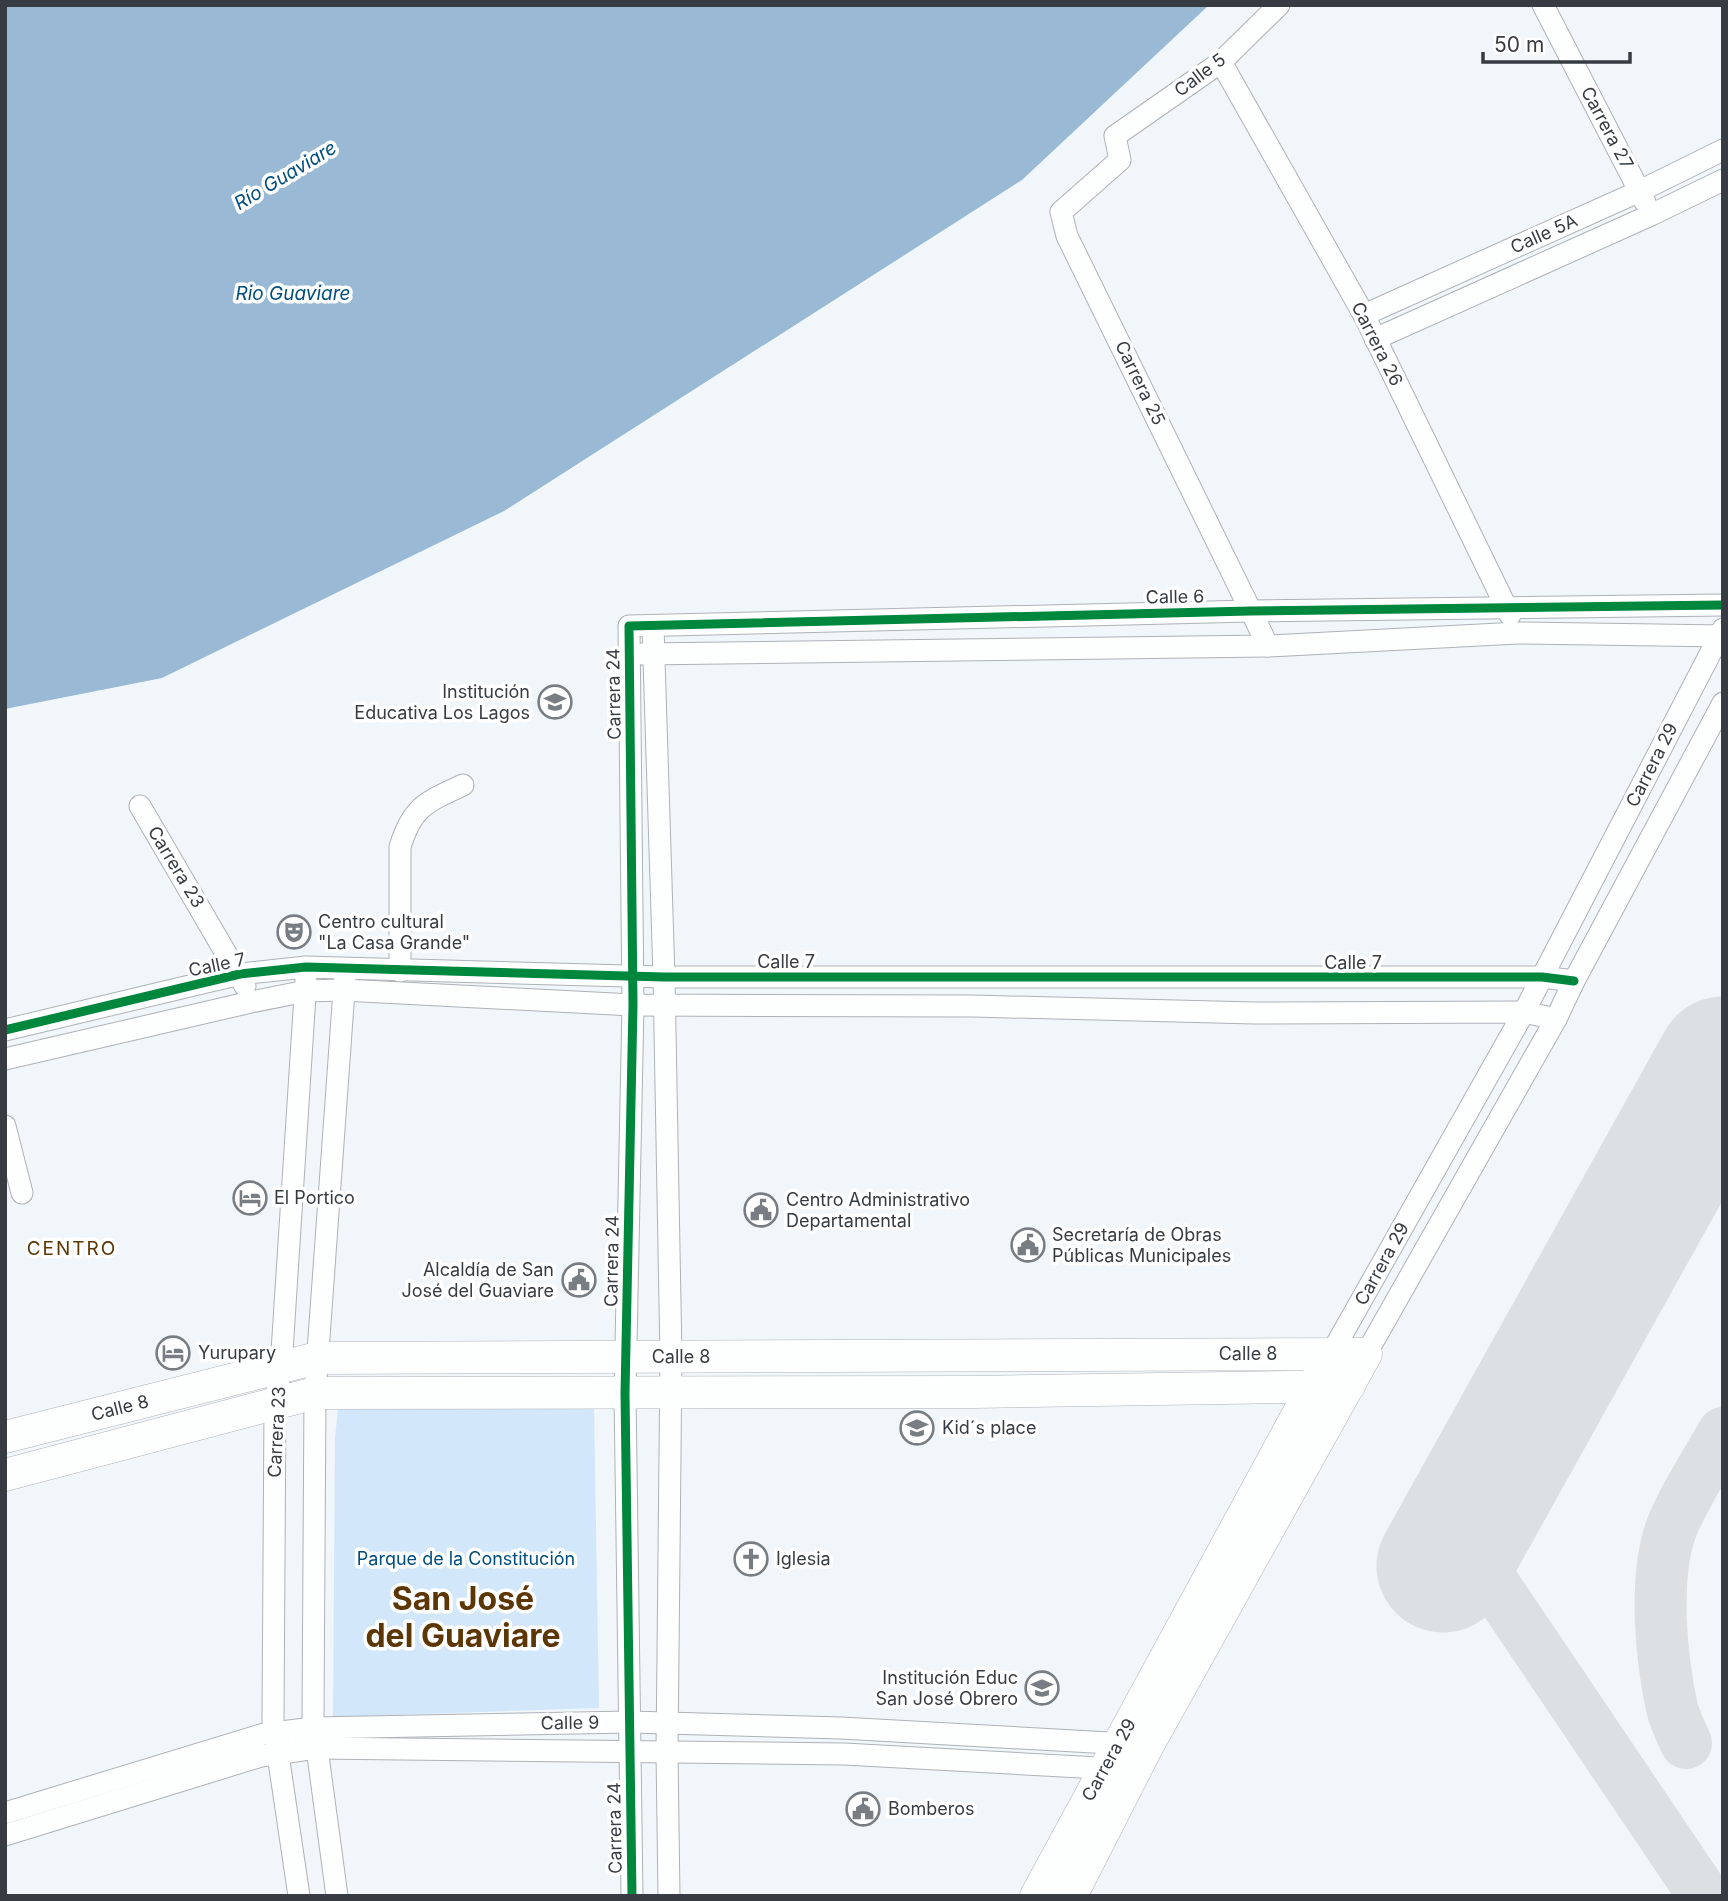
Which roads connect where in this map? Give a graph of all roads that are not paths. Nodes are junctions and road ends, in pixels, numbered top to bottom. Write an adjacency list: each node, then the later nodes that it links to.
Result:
1 (1279, 5): 3 (street, Calle 5)
2 (1543, 5): 7 (street, Carrera 27)
3 (1221, 62): 4 (street, Calle 5); 9 (street, Carrera 26)
4 (1115, 136): 13 (street, Carrera 25)
5 (1723, 150): 7 (street, Calle 5A)
6 (1723, 180): 8 (street, Calle 5A)
7 (1640, 191): 8 (street, Carrera 27); 9 (street, Calle 5A)
8 (1651, 215): 10 (street, Calle 5A)
9 (1364, 315): 10 (street, Carrera 26)
10 (1375, 339): 12 (street, Carrera 26)
11 (1723, 605): 12 (street, Calle 6)
12 (1506, 606): 13 (street, Calle 6); 16 (street, Carrera 26)
13 (1250, 611): 15 (street, Calle 6); 18 (street, Carrera 25)
14 (629, 626): 15 (street, Calle 6); 20 (street, Carrera 24)
15 (653, 627): 19 (street)
16 (1518, 633): 17 (street); 18 (street)
17 (1722, 633): 30 (street, Carrera 29)
18 (1268, 646): 19 (street)
19 (654, 653): 20 (street); 29 (street)
20 (629, 655): 28 (street, Carrera 24)
21 (1723, 703): 33 (street, Carrera 29)
22 (463, 785): 26 (street)
23 (140, 806): 27 (street, Carrera 23)
24 (306, 967): 25 (street, Calle 7); 27 (street, Calle 7); 35 (street, Carrera 23)
25 (346, 968): 26 (street, Calle 7); 34 (street, Carrera 23)
26 (400, 971): 28 (street, Calle 7)
27 (240, 974): 36 (street, Carrera 23); 43 (street, Calle 7)
28 (633, 976): 29 (street, Calle 7); 38 (street, Carrera 24)
29 (664, 977): 31 (street, Calle 7); 37 (street)
30 (1542, 977): 32 (street, Calle 7); 33 (street, Calle 7); 40 (street, Carrera 29)
31 (973, 979): 32 (street, Calle 7); 39 (street)
32 (1258, 979): 41 (street)
33 (1574, 981): 42 (street, Carrera 29)
34 (344, 990): 35 (street); 38 (street); 52 (street, Carrera 23)
35 (306, 991): 36 (street); 53 (street, Carrera 23)
36 (251, 1002): 44 (street)
37 (663, 1003): 38 (street); 39 (street); 51 (street)
38 (633, 1005): 50 (street, Carrera 24)
39 (972, 1006): 41 (street)
40 (1524, 1012): 41 (street); 42 (street); 47 (street, Carrera 29)
41 (1255, 1013)
42 (1556, 1019): 48 (street, Carrera 29)
43 (5, 1030)
44 (5, 1059)
45 (5, 1126): 46 (street)
46 (22, 1193)
47 (1331, 1354): 48 (main road, Calle 8); 49 (main road, Calle 8); 54 (main road, Carrera 29)
48 (1366, 1354): 55 (main road, Carrera 29)
49 (973, 1355): 51 (main road, Calle 8); 57 (street)
50 (625, 1357): 51 (main road, Calle 8); 52 (main road, Calle 8); 59 (street, Carrera 24)
51 (671, 1357): 56 (street)
52 (317, 1358): 53 (main road, Calle 8); 58 (street, Carrera 23)
53 (281, 1367): 60 (street, Carrera 23); 61 (main road, Calle 8)
54 (1313, 1385): 55 (main road, Calle 8); 57 (main road, Calle 8); 72 (main road, Carrera 29)
55 (1349, 1386): 72 (main road, Carrera 29)
56 (670, 1392): 57 (main road, Calle 8); 59 (main road, Calle 8); 64 (street)
57 (975, 1392)
58 (315, 1393): 59 (main road, Calle 8); 60 (main road, Calle 8); 67 (street, Carrera 23)
59 (625, 1393): 63 (street, Carrera 24)
60 (275, 1403): 62 (main road, Calle 8); 66 (street, Carrera 23)
61 (5, 1437)
62 (5, 1475)
63 (630, 1722): 64 (street, Calle 9); 67 (street, Calle 9); 70 (street, Carrera 24)
64 (667, 1724): 65 (street, Calle 9); 68 (street)
65 (841, 1728): 71 (street); 72 (street, Calle 9)
66 (274, 1731): 67 (street, Calle 9); 69 (street, Carrera 23); 73 (street, Calle 9)
67 (315, 1738): 69 (street, Calle 9); 70 (street, Calle 9); 76 (street, Carrera 23)
68 (667, 1752): 70 (street, Calle 9); 71 (street, Calle 9); 78 (street)
69 (277, 1753): 74 (street, Calle 9); 75 (street, Carrera 23)
70 (630, 1753): 77 (street, Carrera 24)
71 (844, 1754): 72 (street, Calle 9)
72 (1126, 1757): 79 (main road, Carrera 29); 80 (main road, Carrera 29)
73 (5, 1813)
74 (5, 1835)
75 (299, 1896)
76 (337, 1896)
77 (632, 1896)
78 (669, 1896)
79 (1035, 1896)
80 (1071, 1896)

